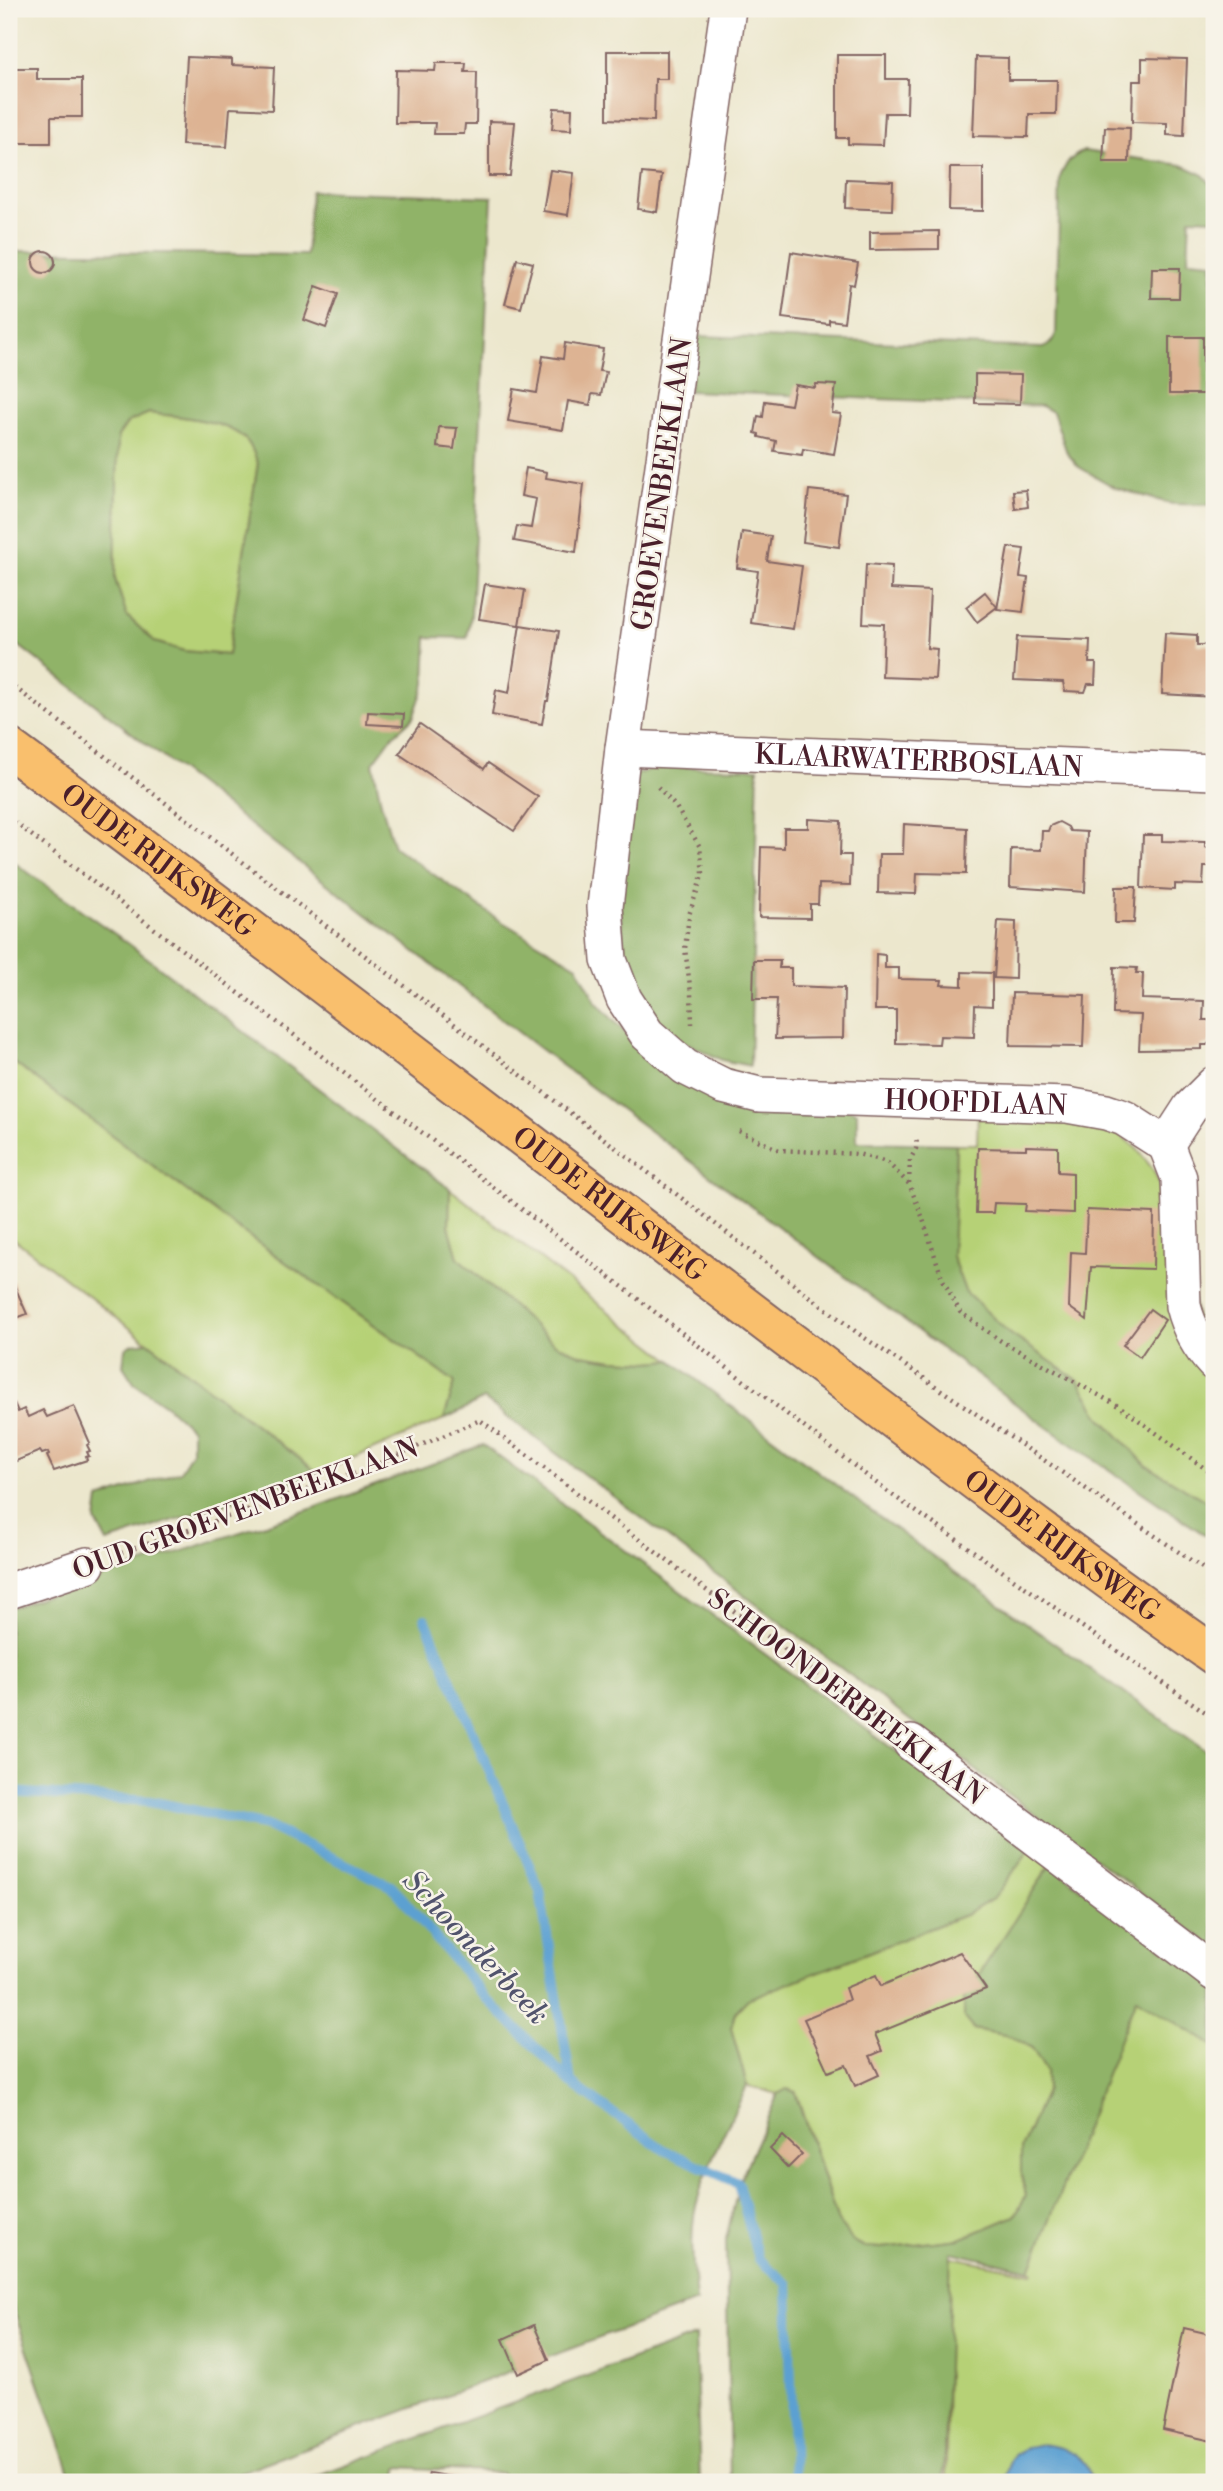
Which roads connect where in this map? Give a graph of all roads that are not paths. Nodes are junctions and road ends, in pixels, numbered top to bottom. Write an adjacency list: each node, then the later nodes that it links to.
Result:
1 (728, 9): 3 (street, GROEVENBEEKLAAN)
2 (9, 748): 11 (main road, OUDE RIJKSWEG)
3 (623, 748): 4 (street, KLAARWATERBOSLAAN); 5 (street, GROEVENBEEKLAAN)
4 (1214, 772)
5 (609, 960): 7 (street, HOOFDLAAN)
6 (1214, 1084): 7 (street)
7 (1166, 1145): 8 (street)
8 (1214, 1363)
9 (87, 1565): 10 (street, OUD GROEVENBEEKLAAN)
10 (9, 1591)
11 (1214, 1655)
12 (911, 1743): 13 (street, SCHOONDERBEEKLAAN)
13 (1214, 1973)

